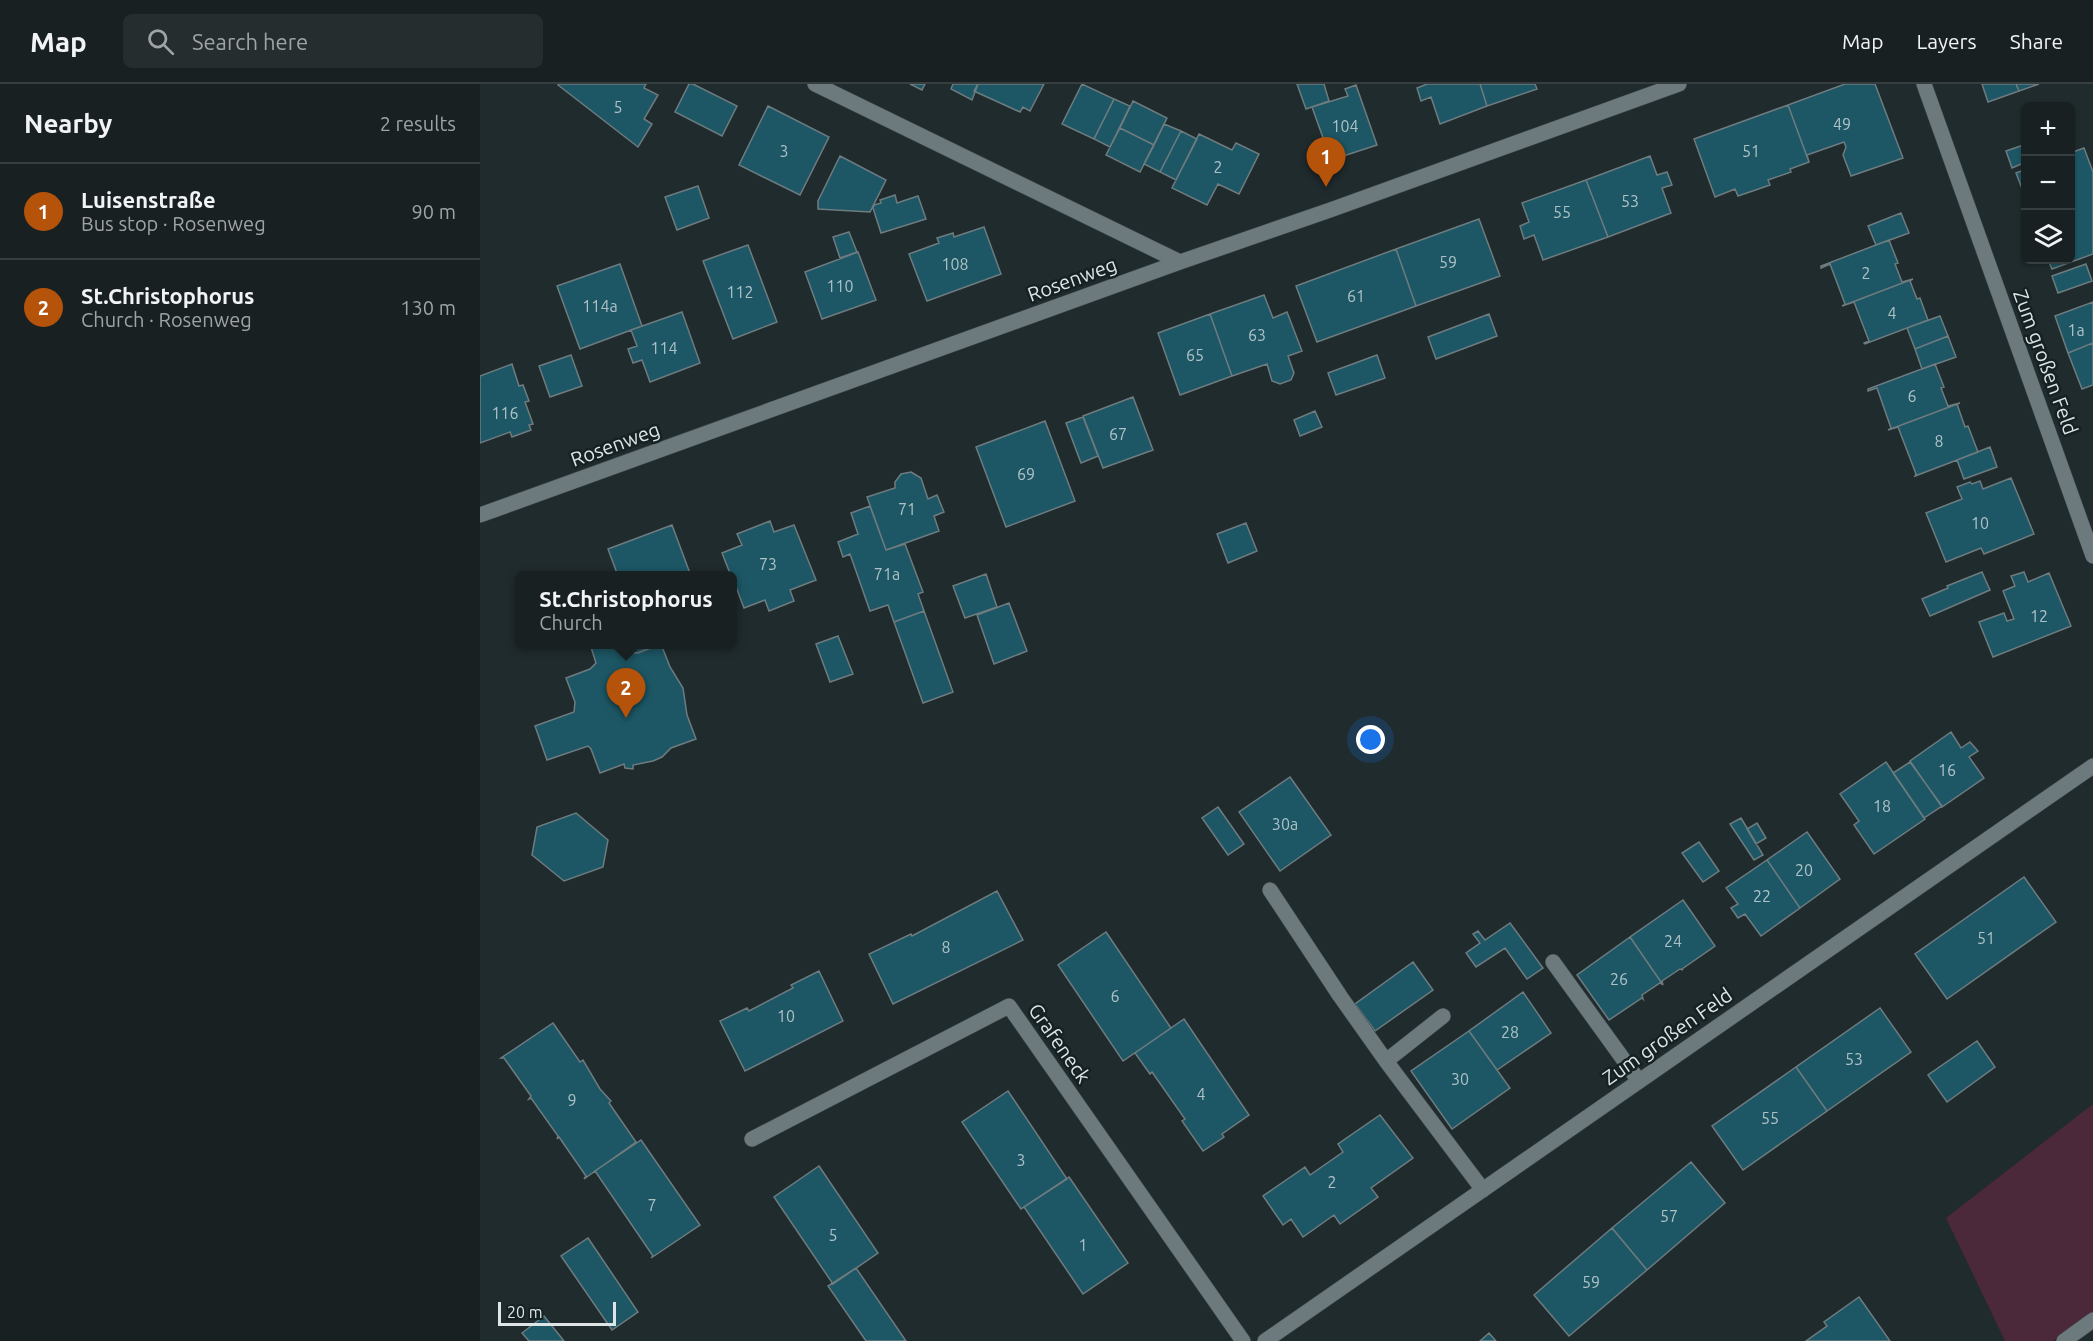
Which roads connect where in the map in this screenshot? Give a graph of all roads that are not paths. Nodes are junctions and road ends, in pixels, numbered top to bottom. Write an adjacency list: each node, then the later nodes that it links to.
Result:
1 (815, 84): 4 (street)
2 (1679, 84): 4 (street, Rosenweg)
3 (1924, 84): 6 (street, Zum großen Feld)
4 (1180, 262): 5 (street, Rosenweg)
5 (480, 515)
6 (2093, 554)
7 (2093, 766): 12 (street, Zum großen Feld)
8 (1270, 890): 11 (street)
9 (1553, 962): 12 (street)
10 (1443, 1016): 11 (street)
11 (1386, 1061): 14 (street)
12 (1639, 1081): 14 (street, Zum großen Feld)
13 (752, 1138): 16 (street, Grafeneck)
14 (1483, 1190): 17 (street, Zum großen Feld)
15 (2093, 1320): 18 (street)
16 (1243, 1341)
17 (1265, 1341)
18 (2064, 1341)

